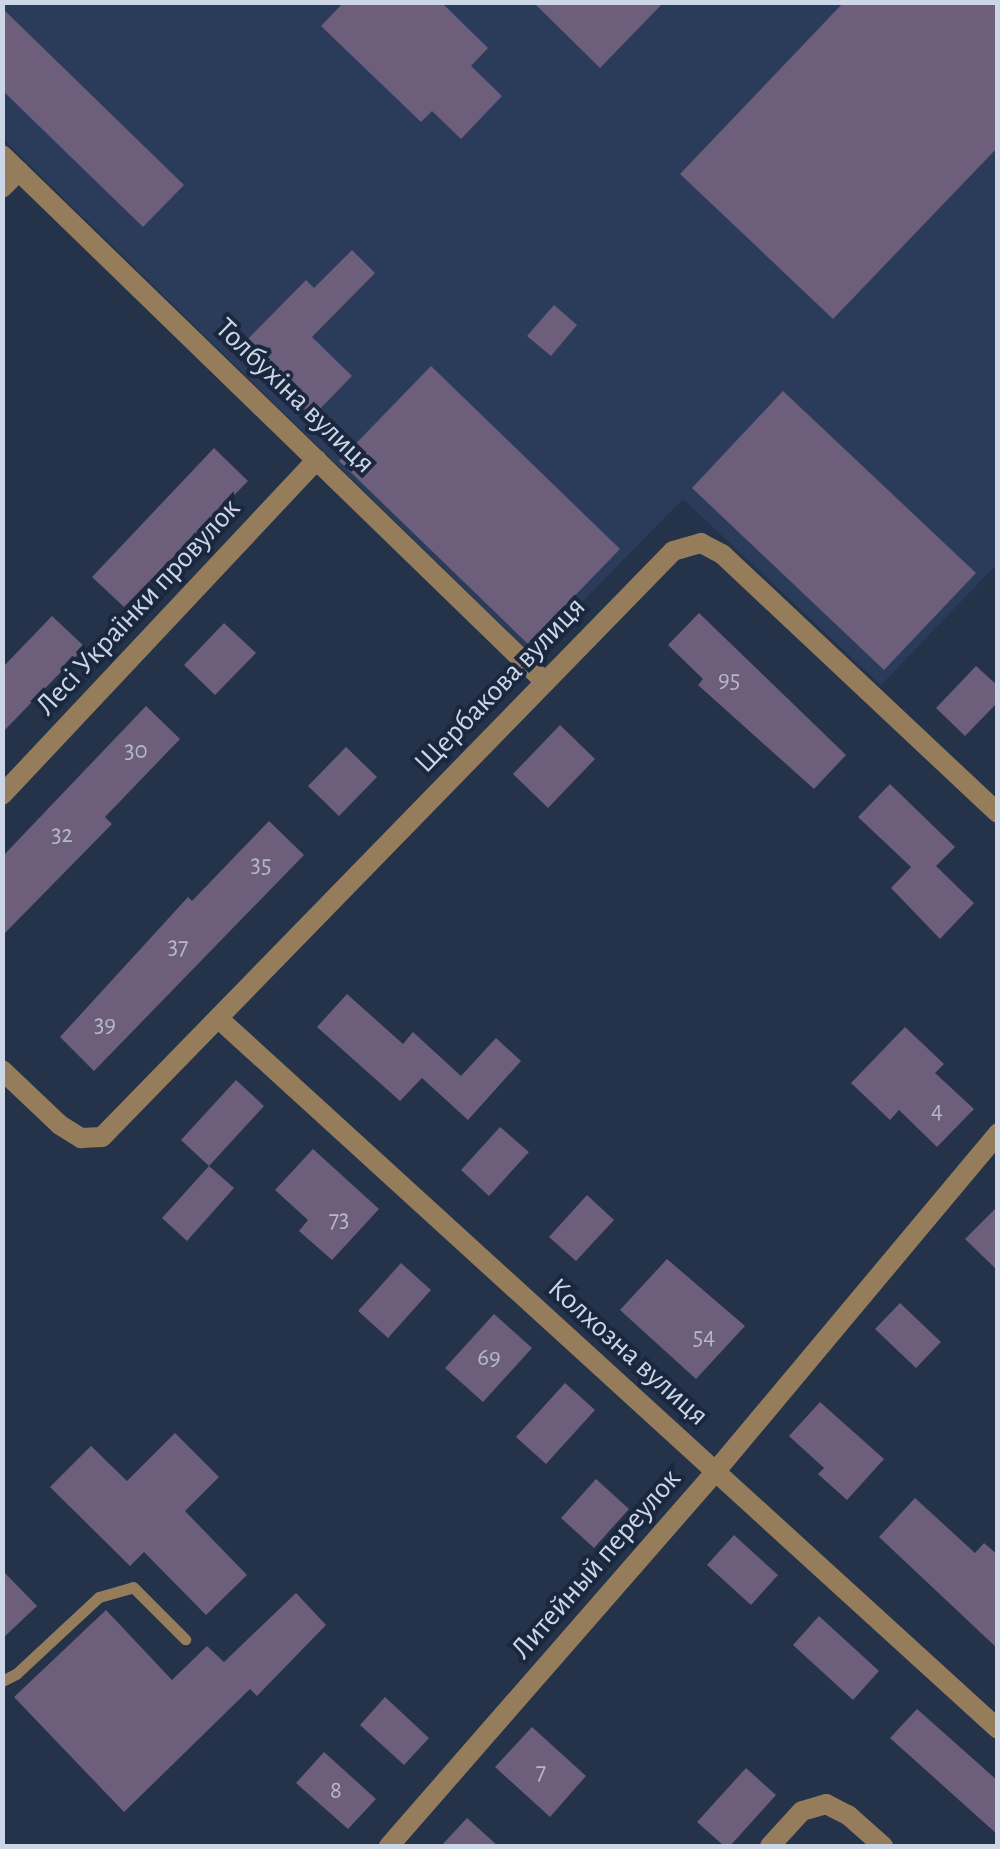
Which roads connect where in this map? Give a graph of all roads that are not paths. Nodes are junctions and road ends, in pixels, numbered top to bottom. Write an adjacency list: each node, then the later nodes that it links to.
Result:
1 (2, 154): 2 (street, Толбухіна вулиця)
2 (20, 171): 3 (street); 4 (street, Толбухіна вулиця)
3 (2, 188)
4 (317, 460): 5 (street, Толбухіна вулиця); 6 (street, Лесі Українки провулок)
5 (545, 682): 7 (street, Щербакова вулиця); 8 (street, Щербакова вулиця)
6 (2, 796)
7 (998, 813)
8 (218, 1018): 9 (street, Щербакова вулиця); 11 (street, Колхозна вулиця)
9 (2, 1070)
10 (998, 1132): 11 (street, Литейный переулок)
11 (716, 1472): 14 (street, Колхозна вулиця); 15 (street, Литейный переулок)
12 (185, 1639): 13 (lane)
13 (2, 1680)
14 (998, 1729)
15 (389, 1846)
16 (770, 1846): 17 (street)
17 (883, 1846)

